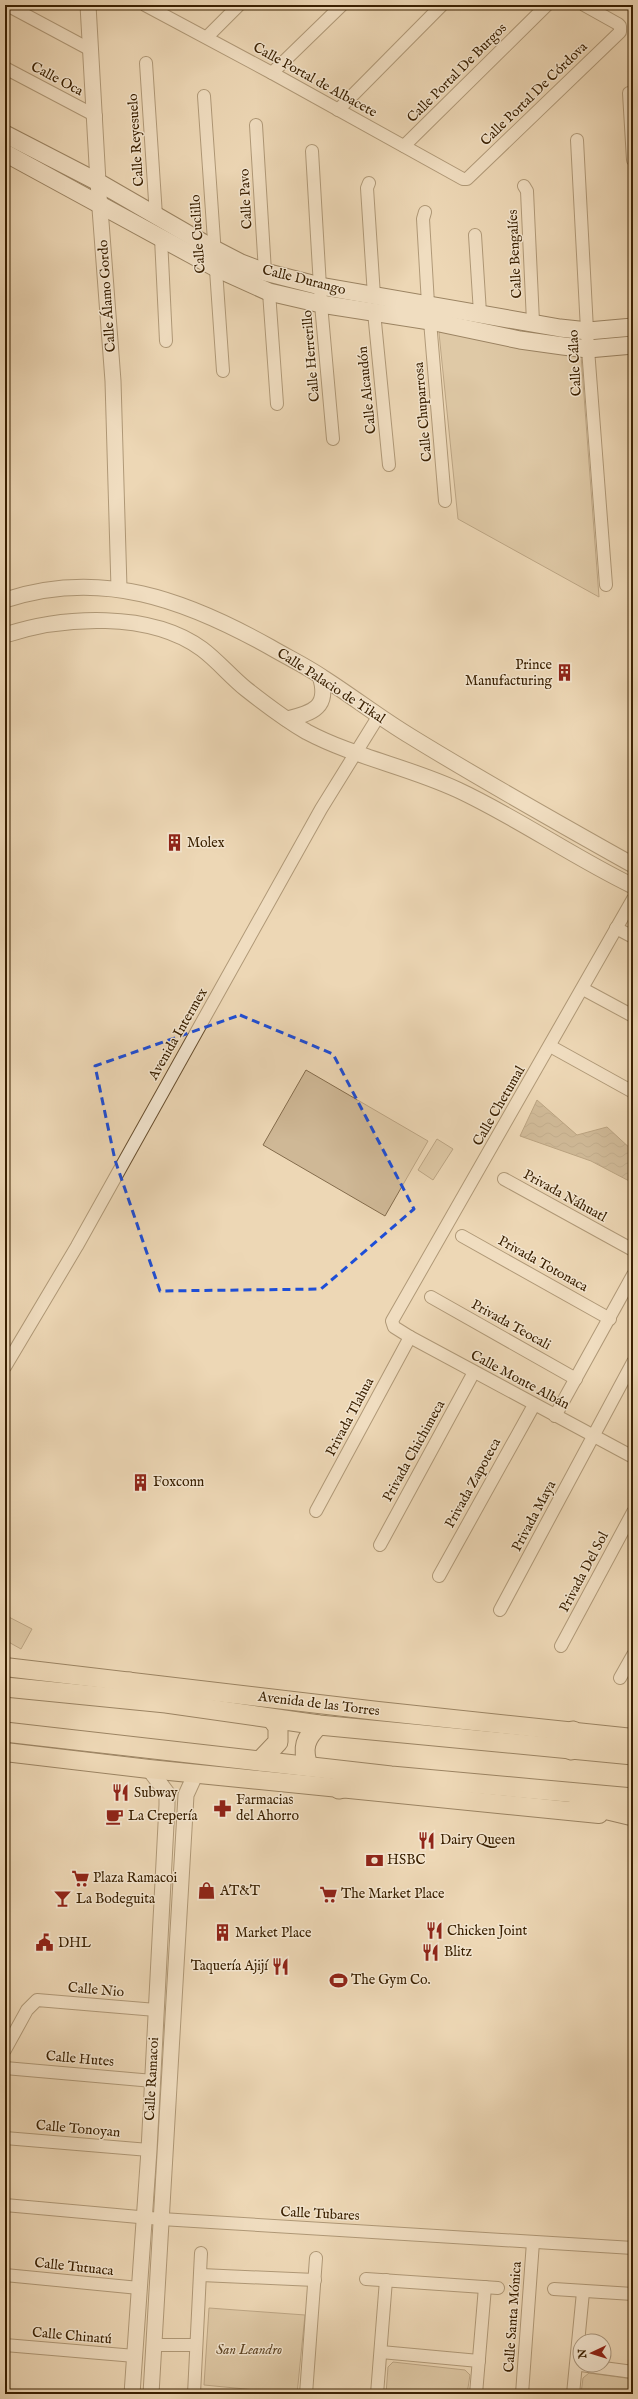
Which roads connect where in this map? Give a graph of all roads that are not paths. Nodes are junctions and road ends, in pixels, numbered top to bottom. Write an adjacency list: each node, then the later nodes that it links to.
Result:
1 (7, 5): 10 (street)
2 (88, 5): 10 (street, Calle Álamo Gordo)
3 (145, 5): 9 (street, Calle Portal de Albacete)
4 (239, 5): 9 (street)
5 (342, 5): 13 (street)
6 (442, 5): 16 (street)
7 (547, 5): 21 (street, Calle Portal De Burgos)
8 (584, 5): 25 (street, Calle Portal De Córdova)
9 (207, 37): 13 (street, Calle Portal de Albacete)
10 (91, 50): 17 (street, Calle Álamo Gordo)
11 (146, 63): 31 (street, Calle Reyesuelo)
12 (5, 68): 17 (street, Calle Oca)
13 (272, 73): 16 (street, Calle Portal de Albacete)
14 (629, 93): 24 (street)
15 (204, 96): 34 (street, Calle Cuclillo)
16 (338, 110): 21 (street, Calle Portal de Albacete)
17 (96, 116): 26 (street, Calle Álamo Gordo)
18 (256, 125): 36 (street, Calle Pavo)
19 (5, 134): 26 (main road, Calle Durango)
20 (576, 140): 46 (street, Calle Cálao)
21 (404, 146): 25 (street, Calle Portal de Albacete)
22 (312, 151): 37 (street, Calle Herrerillo)
23 (5, 153): 29 (main road, Calle Durango)
24 (633, 160)
25 (468, 177)
26 (98, 182): 29 (street, Calle Álamo Gordo); 31 (main road, Calle Durango)
27 (369, 183): 40 (street, Calle Alcaudón)
28 (524, 186): 44 (street, Calle Bengalíes)
29 (100, 205): 33 (main road, Calle Durango); 56 (street, Calle Álamo Gordo)
30 (425, 212): 41 (street)
31 (156, 216): 34 (main road, Calle Durango)
32 (475, 234): 42 (street)
33 (161, 238): 35 (main road, Calle Durango); 47 (street)
34 (214, 249): 35 (street, Calle Cuclillo); 36 (main road, Calle Durango)
35 (216, 268): 38 (main road, Calle Durango); 50 (street, Calle Cuclillo)
36 (265, 272): 37 (main road, Calle Durango)
37 (320, 286): 39 (street, Calle Herrerillo); 40 (main road, Calle Durango)
38 (269, 292): 39 (main road, Calle Durango); 51 (street)
39 (321, 304): 40 (main road, Calle Durango); 52 (street, Calle Herrerillo)
40 (374, 304): 41 (main road, Calle Durango); 43 (main road, Calle Durango); 53 (street, Calle Alcaudón)
41 (428, 304): 42 (main road, Calle Durango)
42 (480, 313): 44 (main road, Calle Durango)
43 (430, 321): 49 (main road, Calle Durango); 54 (street, Calle Chuparrosa)
44 (533, 322): 46 (main road, Calle Durango)
45 (633, 327): 46 (main road, Calle Durango)
46 (588, 331): 49 (street, Calle Cálao)
47 (166, 341)
48 (633, 345): 49 (main road, Calle Durango)
49 (588, 349): 55 (street, Calle Cálao)
50 (223, 371)
51 (277, 404)
52 (333, 439)
53 (389, 465)
54 (445, 501)
55 (606, 585)
56 (119, 588): 57 (street, Calle Palacio de Tikal); 59 (street, Calle Palacio de Tikal)
57 (5, 600)
58 (5, 635): 61 (street)
59 (320, 676): 60 (street, Calle Palacio de Tikal); 61 (street)
60 (378, 716): 62 (street, Avenida Intermex); 63 (street, Calle Palacio de Tikal)
61 (287, 719): 62 (street)
62 (355, 753): 64 (street); 81 (street, Avenida Intermex)
63 (633, 865)
64 (633, 886)
65 (633, 900): 66 (street, Calle Chetumal)
66 (616, 928): 67 (street); 68 (street, Calle Chetumal)
67 (633, 937)
68 (583, 989): 69 (street); 70 (street, Calle Chetumal)
69 (633, 1016)
70 (550, 1046): 71 (street); 78 (street, Calle Chetumal)
71 (633, 1092)
72 (504, 1179): 74 (street, Privada Náhuatl)
73 (462, 1236): 77 (street, Privada Totonaca)
74 (633, 1250)
75 (633, 1275): 77 (street)
76 (431, 1297): 83 (street, Privada Teocali)
77 (610, 1319): 83 (street)
78 (394, 1327): 79 (street, Calle Monte Albán)
79 (410, 1337): 82 (street, Calle Monte Albán); 88 (street, Privada Tlahua)
80 (633, 1362): 86 (street, Privada Maya)
81 (5, 1367)
82 (474, 1372): 84 (street, Calle Monte Albán); 90 (street, Privada Chichimeca)
83 (576, 1379): 85 (street)
84 (534, 1405): 85 (street, Calle Monte Albán); 91 (street, Privada Zapoteca)
85 (555, 1416): 86 (street, Calle Monte Albán)
86 (594, 1436): 87 (street, Calle Monte Albán); 92 (street, Privada Maya)
87 (633, 1457)
88 (316, 1511)
89 (633, 1512): 93 (street, Privada Del Sol)
90 (380, 1545)
91 (439, 1576)
92 (500, 1610)
93 (561, 1646)
94 (633, 1655): 96 (street)
95 (5, 1667): 97 (main road, Avenida de las Torres)
96 (620, 1678)
97 (129, 1682): 99 (highway); 104 (main road, Avenida de las Torres)
98 (5, 1687): 99 (highway, Avenida de las Torres)
99 (166, 1703): 100 (highway, Avenida de las Torres)
100 (272, 1719): 101 (highway, Avenida de las Torres); 107 (highway)
101 (319, 1725): 104 (highway, Avenida de las Torres); 108 (highway)
102 (5, 1732): 107 (highway)
103 (633, 1738): 104 (main road, Avenida de las Torres)
104 (572, 1740): 106 (highway, Avenida de las Torres)
105 (5, 1752): 109 (main road)
106 (633, 1755)
107 (260, 1761): 108 (highway)
108 (308, 1766): 111 (highway)
109 (149, 1769): 110 (main road); 114 (street)
110 (196, 1773): 112 (main road); 115 (street, Calle Ramacoi)
111 (390, 1776): 112 (highway); 113 (highway)
112 (339, 1789): 117 (main road)
113 (528, 1790): 116 (highway); 117 (highway)
114 (167, 1793): 115 (street); 118 (street, Calle Ramacoi)
115 (186, 1795): 126 (street, Calle Ramacoi)
116 (633, 1798)
117 (633, 1816)
118 (156, 2010): 119 (street, Calle Nio); 121 (street, Calle Ramacoi)
119 (5, 2050)
120 (5, 2068): 121 (street, Calle Hutes)
121 (153, 2081): 123 (street, Calle Ramacoi)
122 (5, 2138): 123 (street, Calle Tonoyan)
123 (149, 2150): 125 (street, Calle Ramacoi)
124 (5, 2205): 125 (street, Calle Tubares)
125 (144, 2218): 126 (street, Calle Tubares); 137 (street, Calle Ramacoi)
126 (160, 2220): 127 (street, Calle Tubares); 144 (street, Calle Ramacoi)
127 (534, 2242): 128 (street, Calle Tubares); 158 (street, Calle Santa Mónica)
128 (633, 2248)
129 (201, 2253): 132 (street)
130 (316, 2258): 134 (street)
131 (5, 2275): 137 (street, Calle Tutuaca)
132 (201, 2275): 134 (street); 145 (street)
133 (366, 2279): 135 (street)
134 (314, 2280): 155 (street)
135 (386, 2280): 136 (street); 146 (street)
136 (485, 2287): 138 (street); 148 (street)
137 (139, 2288): 147 (street, Calle Ramacoi)
138 (498, 2288)
139 (554, 2288): 140 (street)
140 (583, 2292): 141 (street); 142 (street)
141 (633, 2294)
142 (581, 2333)
143 (5, 2345): 147 (street, Calle Chinatú)
144 (154, 2345): 145 (street); 153 (street, Calle Ramacoi)
145 (196, 2345): 154 (street)
146 (381, 2352): 148 (street); 156 (street)
147 (135, 2356): 152 (street, Calle Ramacoi)
148 (479, 2361): 157 (street)
149 (612, 2369): 150 (street)
150 (633, 2372)
151 (577, 2373): 159 (street)
152 (132, 2394)
153 (151, 2394)
154 (194, 2394)
155 (306, 2394)
156 (377, 2394)
157 (476, 2394)
158 (522, 2394)
159 (573, 2394)

